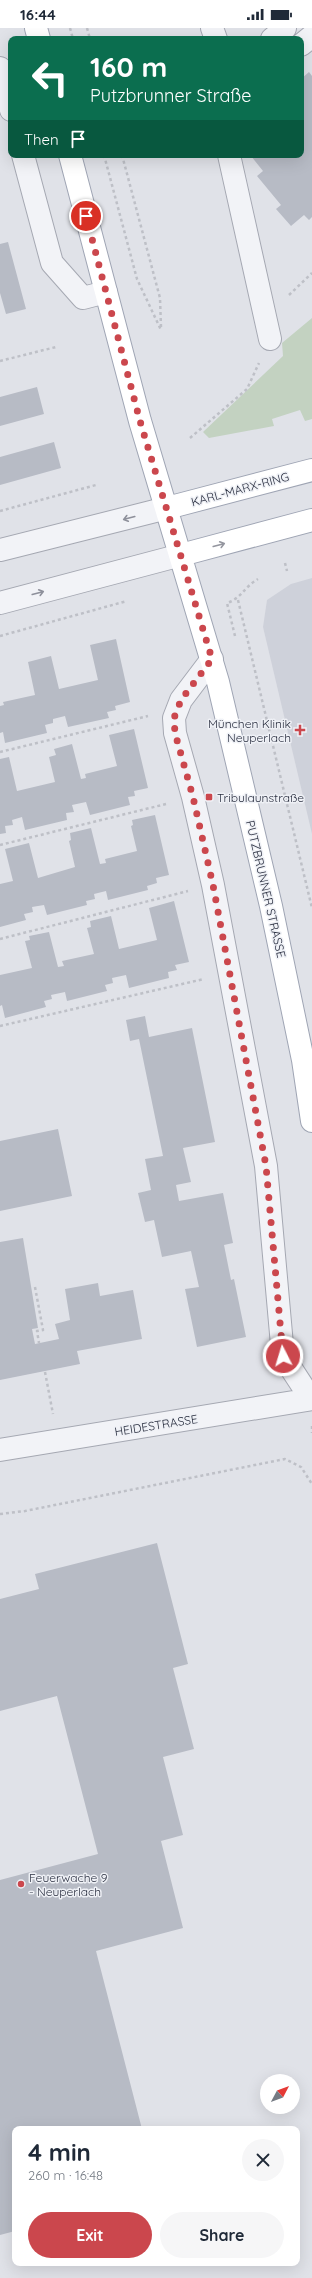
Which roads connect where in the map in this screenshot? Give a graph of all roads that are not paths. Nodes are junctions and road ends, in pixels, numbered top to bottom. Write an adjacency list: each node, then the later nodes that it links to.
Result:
1 (285, 28): 2 (street)
2 (276, 36)
3 (312, 36): 4 (street)
4 (304, 43)
5 (0, 68): 6 (street)
6 (8, 99)
7 (24, 158): 10 (street)
8 (71, 158): 10 (main road, PUTZBRUNNER STRASSE)
9 (230, 158): 11 (street)
10 (106, 292): 13 (main road, PUTZBRUNNER STRASSE)
11 (270, 339)
12 (312, 470): 13 (main road, KARL-MARX-RING)
13 (167, 508): 15 (street, one-way to 15); 16 (main road, PUTZBRUNNER STRASSE)
14 (312, 520): 16 (main road, one-way to 14)
15 (0, 550)
16 (181, 555): 17 (street, one-way to 16); 18 (main road, PUTZBRUNNER STRASSE)
17 (0, 603)
18 (212, 659): 19 (main road, PUTZBRUNNER STRASSE); 20 (street)
19 (312, 1121)
20 (312, 1399): 21 (street, HEIDESTRASSE)
21 (0, 1450)

